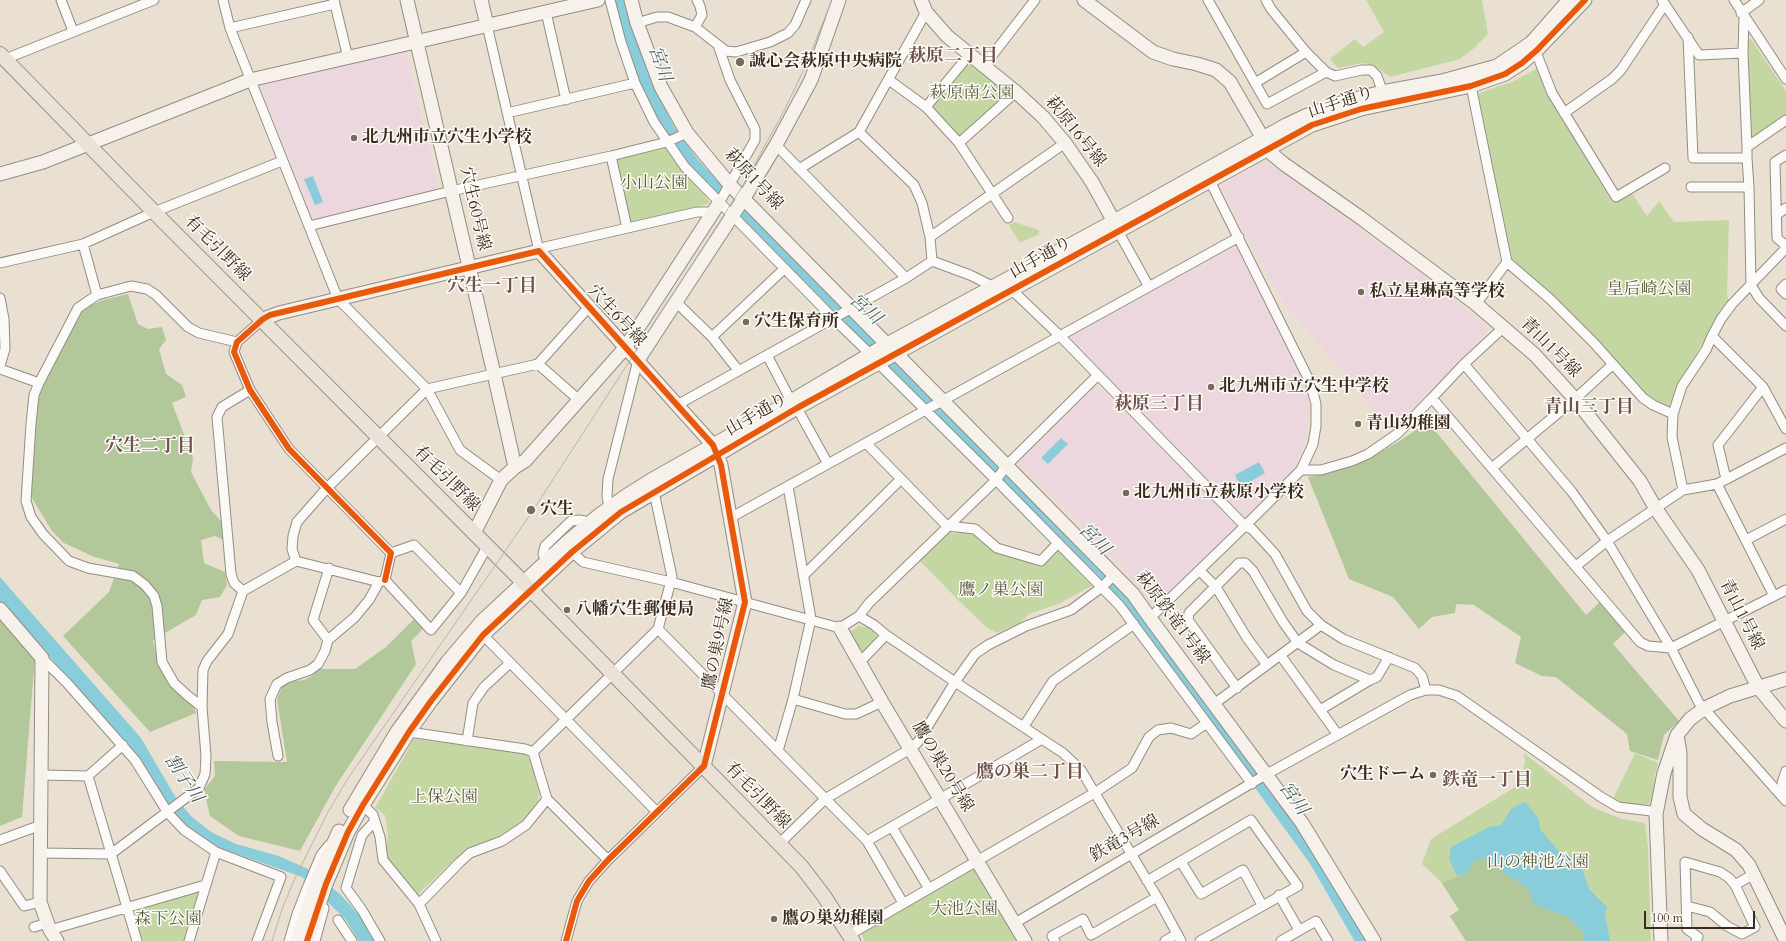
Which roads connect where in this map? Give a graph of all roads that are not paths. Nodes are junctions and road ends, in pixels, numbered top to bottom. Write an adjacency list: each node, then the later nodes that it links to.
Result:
1 (62, 0): 29 (street)
2 (154, 0): 29 (street)
3 (222, 0): 28 (street)
4 (407, 0): 31 (street, 穴生60号線)
5 (481, 0): 26 (street)
6 (598, 0): 23 (street)
7 (610, 0): 44 (street)
8 (631, 0): 25 (street, 萩原1号線)
9 (697, 0): 27 (street)
10 (839, 0): 61 (street)
11 (1035, 0): 39 (street)
12 (1084, 0): 59 (street, 青山1号線)
13 (1208, 0): 45 (street)
14 (1266, 0): 34 (street)
15 (1569, 0): 33 (street, 山手通り)
16 (1585, 0): 33 (street, 山手通り)
17 (1734, 0): 24 (street)
18 (1759, 0): 24 (street)
19 (804, 1): 32 (street)
20 (335, 2): 28 (street); 38 (street)
21 (1664, 2): 30 (street); 52 (street)
22 (923, 6): 36 (street, 萩原16号線); 43 (street)
23 (546, 12): 26 (street); 49 (street)
24 (1743, 15): 35 (street); 41 (street)
25 (637, 23): 27 (street); 55 (street, 萩原1号線)
26 (487, 26): 31 (street); 51 (street)
27 (695, 27): 32 (street)
28 (230, 28): 42 (street)
29 (73, 31): 37 (street)
30 (1688, 37): 35 (street); 65 (street)
31 (416, 42): 38 (street); 75 (street, 穴生60号線)
32 (718, 45): 72 (street)
33 (1534, 46): 46 (street, 山手通り); 48 (street, 山手通り); 52 (street)
34 (1306, 52): 40 (street); 45 (street)
35 (1743, 53): 62 (street)
36 (969, 55): 39 (street, 萩原16号線); 50 (street)
37 (2, 56): 60 (main road, 有毛引野線)
38 (348, 58): 42 (street)
39 (984, 66): 47 (street, 萩原16号線)
40 (1326, 72): 45 (street); 48 (street)
41 (1786, 79)
42 (250, 80): 60 (street); 66 (street)
43 (889, 80): 50 (street); 54 (street)
44 (635, 83): 49 (street); 56 (street)
45 (1255, 83)
46 (1470, 86): 48 (street, 山手通り); 93 (street)
47 (1016, 92): 57 (street); 58 (street, 萩原16号線)
48 (1384, 97): 59 (street, 山手通り)
49 (566, 100): 51 (street)
50 (926, 107): 57 (street)
51 (507, 113): 70 (street)
52 (1564, 113): 67 (street)
53 (1785, 123): 62 (street)
54 (859, 132): 68 (street); 87 (street)
55 (687, 133): 56 (street); 72 (street, 萩原1号線)
56 (667, 142): 64 (street); 78 (street)
57 (959, 143): 76 (street)
58 (1065, 143): 76 (street); 85 (street, 萩原16号線)
59 (1266, 143): 71 (street, 山手通り); 85 (street, 山手通り); 108 (street, 青山1号線)
60 (88, 144): 69 (street); 80 (main road, 有毛引野線)
61 (776, 145): 68 (street); 77 (street)
62 (1747, 147): 65 (street)
63 (1786, 154): 81 (street)
64 (611, 156): 70 (street); 86 (street)
65 (1747, 158): 74 (street)
66 (282, 161): 80 (street); 84 (street)
67 (1665, 168)
68 (799, 169): 97 (street)
69 (0, 174)
70 (522, 176): 75 (street); 91 (street)
71 (1210, 181): 85 (street, 山手通り); 88 (street)
72 (731, 186): 77 (street, 萩原1号線); 78 (street)
73 (1691, 187): 74 (street)
74 (1749, 187): 99 (street)
75 (452, 191): 84 (street); 96 (street, 穴生60号線)
76 (992, 194): 83 (street); 87 (street)
77 (744, 198): 82 (street); 110 (street, 萩原1号線)
78 (716, 208): 82 (street); 86 (street); 119 (street)
79 (1786, 208): 81 (street)
80 (154, 212): 89 (street); 112 (main road, 有毛引野線)
81 (1776, 215): 90 (street)
82 (732, 216): 95 (street); 107 (street)
83 (1008, 218)
84 (309, 226): 106 (street)
85 (1116, 226): 100 (street); 101 (street, 山手通り); 102 (street, 山手通り)
86 (627, 228): 91 (street)
87 (930, 237): 92 (street)
88 (1239, 238): 100 (street); 152 (street)
89 (84, 244): 94 (street); 104 (street)
90 (1786, 247): 99 (street)
91 (539, 251): 96 (street); 109 (street, 穴生6号線)
92 (932, 261): 97 (street); 101 (street)
93 (1506, 262): 108 (street); 125 (street)
94 (0, 263)
95 (784, 268): 111 (street); 117 (street)
96 (469, 269): 106 (street); 128 (street, 穴生60号線)
97 (906, 278): 110 (street)
98 (1786, 284): 103 (street)
99 (1751, 285): 113 (street); 116 (street)
100 (1149, 286): 115 (street)
101 (994, 287): 120 (street, 山手通り)
102 (1012, 290): 115 (street); 120 (street, 山手通り)
103 (1786, 294)
104 (97, 295): 118 (street); 130 (street)
105 (0, 298): 126 (street)
106 (338, 299): 112 (street); 132 (street)
107 (675, 301): 117 (street); 122 (street)
108 (1476, 304): 114 (street, 青山1号線)
109 (588, 308): 119 (street, 穴生6号線); 123 (street)
110 (849, 308): 111 (street); 120 (street, 萩原1号線)
111 (834, 317): 120 (street); 121 (street)
112 (263, 319): 118 (street); 143 (main road, 有毛引野線)
113 (1786, 326)
114 (1504, 328): 124 (street); 135 (street, 青山1号線)
115 (1060, 336): 129 (street); 137 (street)
116 (1712, 336): 131 (street); 141 (street)
117 (712, 337): 127 (street)
118 (237, 342): 133 (street)
119 (625, 348): 122 (street, 穴生6号線); 136 (street)
120 (883, 354): 137 (street, 萩原鉄竜1号線); 138 (street, 山手通り); 140 (street)
121 (767, 355): 127 (street); 138 (street)
122 (638, 360): 139 (street, 穴生6号線); 162 (street)
123 (538, 364): 128 (street); 136 (street)
124 (1464, 364): 134 (street); 144 (street)
125 (1612, 365): 135 (street); 141 (street)
126 (0, 368): 130 (street)
127 (738, 370): 139 (street)
128 (494, 374): 132 (street); 149 (street, 穴生60号線)
129 (1097, 376): 150 (street); 167 (street)
130 (39, 382): 221 (street)
131 (1763, 387): 142 (street); 154 (street)
132 (427, 389): 143 (street); 155 (street)
133 (250, 390): 160 (street); 186 (street)
134 (1432, 398): 151 (street); 152 (street)
135 (1575, 399): 144 (street); 163 (street, 青山1号線)
136 (579, 400): 149 (street)
137 (940, 402): 140 (street); 150 (street, 萩原鉄竜1号線)
138 (794, 404): 147 (street, 山手通り); 148 (street)
139 (677, 405): 147 (street, 穴生6号線)
140 (927, 410): 145 (street); 156 (street)
141 (1673, 414): 161 (street)
142 (1786, 429)
143 (378, 437): 160 (street); 168 (main road, 有毛引野線)
144 (1527, 439): 151 (street); 170 (street)
145 (866, 443): 148 (street); 153 (street)
146 (1786, 448): 154 (street)
147 (715, 450): 158 (street, 山手通り); 164 (street, 鷹の巣9号線)
148 (828, 464): 159 (street)
149 (515, 467): 155 (street)
150 (1006, 467): 156 (street); 180 (street, 萩原鉄竜1号線)
151 (1492, 468): 176 (street)
152 (1301, 470): 167 (street)
153 (901, 479): 166 (street); 179 (street)
154 (1726, 479): 157 (street)
155 (501, 480): 168 (street)
156 (996, 480): 166 (street); 171 (street)
157 (1717, 484): 161 (street); 169 (street)
158 (653, 485): 162 (street, 山手通り); 173 (street, 山手通り); 182 (street)
159 (788, 486): 164 (street); 179 (street)
160 (327, 488): 174 (street); 175 (street)
161 (1683, 490): 163 (street)
162 (609, 507): 183 (street, 山手通り)
163 (1656, 509): 170 (street); 194 (street, 青山1号線)
164 (730, 518): 189 (street, 鷹の巣9号線)
165 (1786, 519): 169 (street)
166 (947, 526): 171 (street); 191 (street)
167 (1245, 526): 178 (street); 196 (street)
168 (474, 534): 172 (main road, 有毛引野線)
169 (1746, 540): 188 (street)
170 (1607, 541): 176 (street); 203 (street)
171 (1058, 543): 180 (street)
172 (487, 546): 183 (main road, 有毛引野線); 187 (street)
173 (572, 552): 182 (street); 183 (street, 山手通り)
174 (391, 553): 181 (street); 187 (street)
175 (296, 561): 177 (street); 186 (street)
176 (1576, 566): 203 (street)
177 (329, 568): 181 (street); 201 (street)
178 (1200, 571): 184 (street); 192 (street)
179 (804, 575): 193 (street)
180 (1109, 580): 192 (street, 萩原鉄竜1号線); 195 (street); 213 (street)
181 (382, 581): 187 (street); 201 (street)
182 (671, 582): 189 (street); 198 (street)
183 (527, 587): 199 (street); 210 (main road, 有毛引野線); 249 (street)
184 (1216, 587): 202 (street); 209 (street); 215 (street)
185 (1786, 590): 188 (street)
186 (243, 591): 221 (street)
187 (461, 593)
188 (1774, 596): 194 (street)
189 (745, 602): 193 (street); 217 (street, 鷹の巣9号線)
190 (0, 609): 206 (street)
191 (859, 616): 197 (street); 200 (street)
192 (1150, 618): 220 (street, 萩原鉄竜1号線)
193 (811, 619): 197 (street); 218 (street)
194 (1725, 622): 203 (street); 214 (street, 青山1号線)
195 (1134, 624): 226 (street); 227 (street)
196 (1321, 625): 202 (street); 205 (street)
197 (840, 628): 207 (street, 鷹の巣20号線)
198 (658, 629): 210 (street); 217 (street)
199 (483, 635): 208 (street); 228 (street)
200 (886, 635): 207 (street); 213 (street)
201 (328, 640): 237 (street)
202 (1298, 643): 204 (street); 212 (street)
203 (1671, 648): 222 (street)
204 (1281, 656): 209 (street); 223 (street)
205 (1389, 657): 212 (street); 216 (street)
206 (42, 658): 233 (street); 241 (street)
207 (860, 662): 219 (street, 鷹の巣20号線)
208 (510, 663): 224 (street); 232 (street)
209 (1267, 665): 215 (street)
210 (612, 675): 224 (street); 238 (main road, 有毛引野線)
211 (1786, 679): 214 (street)
212 (1370, 680): 223 (street)
213 (955, 682): 227 (street); 234 (street)
214 (1758, 687): 222 (street); 225 (street, 青山1号線)
215 (1237, 688): 220 (street)
216 (1426, 690): 229 (street, 鉄竜3号線); 252 (street)
217 (723, 695): 235 (street); 238 (street, 鷹の巣9号線)
218 (793, 699): 219 (street); 235 (street)
219 (882, 702): 234 (street, 鷹の巣20号線)
220 (1214, 704): 240 (street, 萩原鉄竜1号線)
221 (202, 707): 250 (street)
222 (1705, 708): 230 (street); 248 (street)
223 (1320, 710): 229 (street)
224 (566, 720): 236 (street); 251 (street)
225 (1786, 721)
226 (1207, 723): 243 (street); 244 (street)
227 (1024, 726): 231 (street)
228 (409, 732): 232 (street); 249 (street)
229 (1338, 735): 240 (street, 鉄竜3号線)
230 (1677, 735): 252 (street); 269 (street)
231 (1042, 738): 244 (street); 247 (street)
232 (467, 741): 236 (street)
233 (123, 745): 242 (street); 250 (street)
234 (910, 749): 246 (street); 247 (street, 鷹の巣20号線)
235 (778, 751): 246 (street)
236 (533, 752): 245 (street)
237 (278, 756)
238 (704, 766): 251 (street); 259 (main road, 有毛引野線)
239 (1786, 770): 248 (street)
240 (1267, 774): 243 (street, 鉄竜3号線); 308 (street, 萩原鉄竜1号線)
241 (42, 775): 242 (street); 254 (street)
242 (88, 776): 263 (street)
243 (1252, 784): 264 (street, 鉄竜3号線)
244 (1096, 792): 264 (street); 266 (street)
245 (547, 799): 265 (street); 278 (street)
246 (825, 799): 258 (street); 259 (street)
247 (940, 800): 255 (street); 266 (street, 鷹の巣20号線)
248 (1786, 801)
249 (358, 804): 253 (street); 256 (street)
250 (171, 811): 261 (street); 263 (street)
251 (657, 812): 265 (street)
252 (1656, 814): 290 (street)
253 (375, 821): 278 (street); 300 (street)
254 (41, 825): 257 (street); 262 (street)
255 (892, 827): 258 (street); 273 (street)
256 (343, 833): 260 (street); 295 (street); 298 (street)
257 (0, 840)
258 (867, 841): 277 (street)
259 (779, 844): 288 (main road, 有毛引野線)
260 (336, 848): 296 (street); 297 (street)
261 (216, 852): 271 (street); 294 (street)
262 (41, 854): 263 (street); 276 (street)
263 (111, 854): 281 (street)
264 (1132, 854): 270 (street); 283 (street, 鉄竜3号線)
265 (608, 860): 302 (street)
266 (977, 861): 273 (street); 283 (street, 鷹の巣20号線)
267 (1181, 862): 270 (street); 274 (street); 279 (street)
268 (0, 871): 276 (street)
269 (1754, 874): 272 (street); 310 (street)
270 (1147, 881): 275 (street)
271 (205, 885): 281 (street); 293 (street)
272 (1735, 885): 280 (street); 280 (street)
273 (929, 889): 277 (street)
274 (1279, 895): 279 (street); 286 (street)
275 (1157, 897): 287 (street); 304 (street)
276 (40, 902): 284 (street)
277 (903, 903): 288 (street)
278 (419, 904): 301 (street)
279 (1262, 905): 306 (street)
280 (1687, 906): 309 (street)
281 (128, 907): 284 (street); 292 (street)
282 (338, 920): 299 (street)
283 (1015, 923): 303 (street, 鷹の巣20号線)
284 (48, 926): 285 (street); 291 (street)
285 (34, 927)
286 (1299, 930): 289 (street); 307 (street)
287 (1179, 937): 305 (street)
288 (851, 938)
289 (1284, 940)
290 (1662, 940)
291 (57, 941)
292 (137, 941)
293 (189, 941)
294 (256, 941)
295 (289, 941)
296 (298, 941)
297 (307, 941)
298 (315, 941)
299 (352, 941)
300 (380, 941)
301 (436, 941)
302 (566, 941)
303 (1025, 941)
304 (1055, 941)
305 (1165, 941)
306 (1200, 941)
307 (1328, 941)
308 (1374, 941)
309 (1696, 941)
310 (1786, 941)

